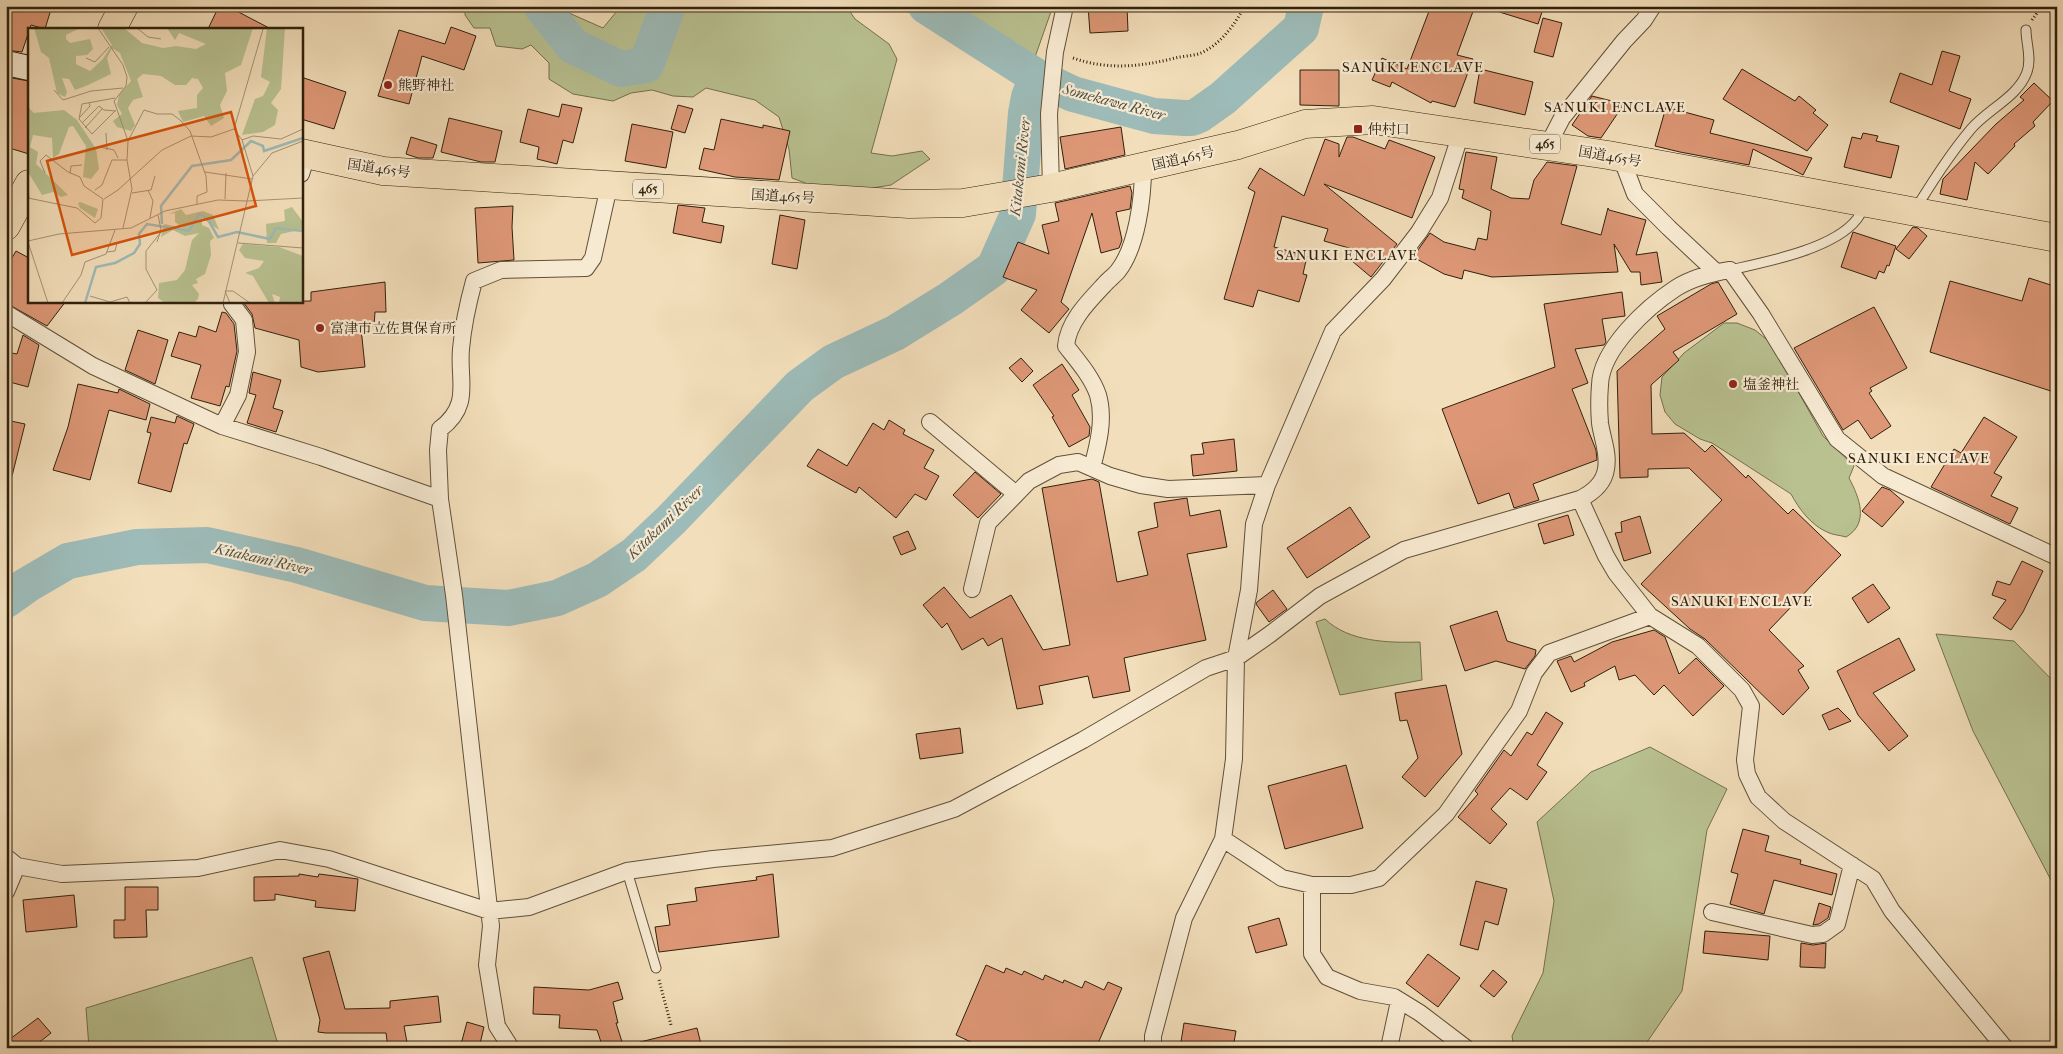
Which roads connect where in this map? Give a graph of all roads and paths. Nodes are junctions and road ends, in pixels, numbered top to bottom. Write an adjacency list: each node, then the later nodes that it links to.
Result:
1 (124, 6): 5 (highway)
2 (1065, 6): 7 (street)
3 (1245, 6): 7 (path)
4 (1653, 6): 11 (street)
5 (113, 28)
6 (2026, 30): 19 (lane)
7 (1056, 52): 17 (street)
8 (6, 63): 9 (main road)
9 (28, 68)
10 (1461, 133): 11 (highway, 国道465号 / 465); 14 (highway, 国道465号 / 465); 28 (street)
11 (1548, 145): 12 (highway, 国道465号 / 465)
12 (1621, 157): 18 (highway, 国道465号 / 465); 22 (street)
13 (303, 161): 16 (highway, 国道465号 / 465)
14 (1143, 168): 17 (highway, 国道465号 / 465); 27 (street)
15 (28, 186): 20 (highway)
16 (609, 186): 17 (highway, 国道465号 / 465); 30 (street)
17 (1043, 190)
18 (1866, 204): 19 (highway, 国道465号 / 465); 22 (lane)
19 (1913, 213): 21 (highway, 国道465号 / 465)
20 (6, 226)
21 (2057, 238)
22 (1723, 271): 31 (street); 32 (street)
23 (233, 302): 26 (street)
24 (6, 313): 26 (street)
25 (930, 422): 29 (street)
26 (222, 426): 30 (street)
27 (1092, 468): 28 (street); 29 (street)
28 (1267, 485): 35 (street)
29 (1016, 494): 33 (street)
30 (440, 499): 42 (street)
31 (1580, 499): 34 (street); 35 (street)
32 (2057, 557)
33 (972, 589)
34 (1650, 616): 38 (street); 40 (street)
35 (1236, 658): 36 (street); 39 (street)
36 (1223, 839): 40 (street); 47 (street)
37 (11, 861): 41 (street); 42 (street)
38 (1852, 865): 43 (street); 52 (street)
39 (627, 871): 42 (street); 44 (lane)
40 (1312, 885): 45 (street)
41 (6, 892)
42 (489, 911): 48 (street)
43 (1712, 912)
44 (656, 968): 46 (path)
45 (1399, 1000): 50 (street); 51 (street)
46 (671, 1025)
47 (1153, 1042): 49 (street)
48 (511, 1048)
49 (1140, 1048)
50 (1389, 1048)
51 (1466, 1048)
52 (2005, 1048)

